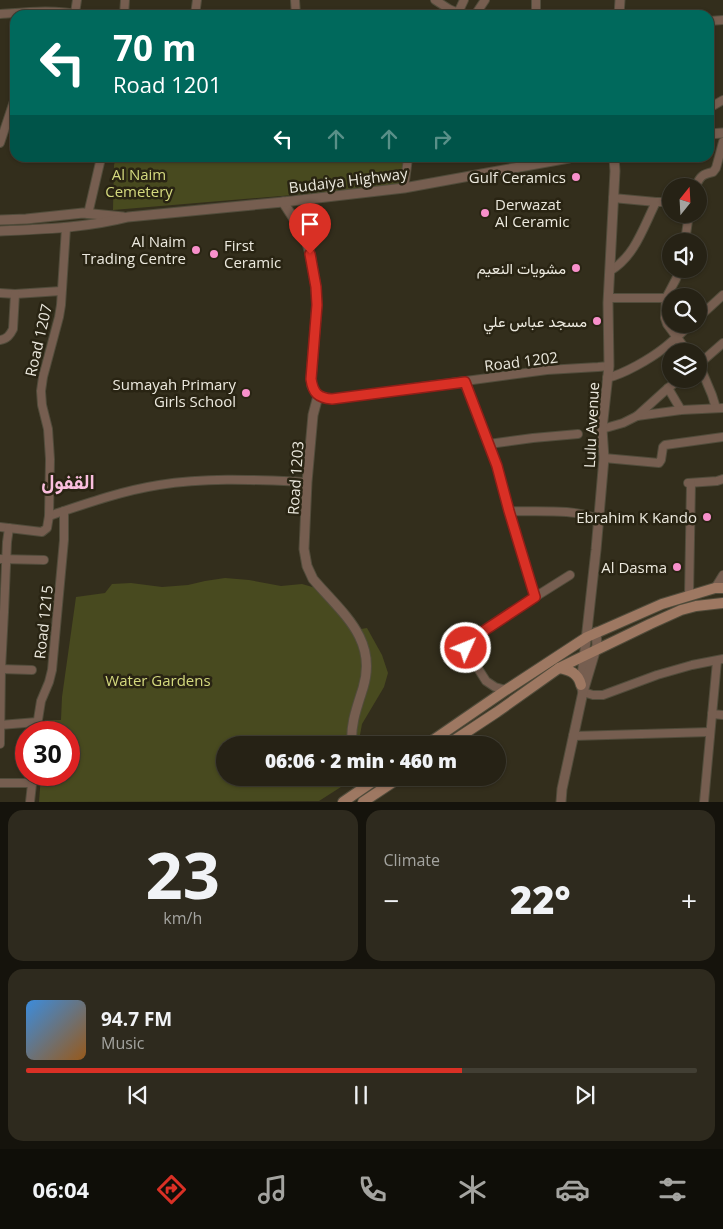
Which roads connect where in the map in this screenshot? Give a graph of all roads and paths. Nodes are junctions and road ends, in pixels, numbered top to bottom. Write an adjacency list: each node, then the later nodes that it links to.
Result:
1 (435, 0): 2 (street)
2 (451, 10)
3 (10, 114): 5 (street)
4 (723, 142): 12 (street)
5 (0, 143)
6 (99, 162): 20 (street)
7 (407, 162): 15 (street)
8 (547, 162): 15 (street, Budaiya Highway)
9 (610, 162): 11 (street)
10 (614, 162): 11 (street, Lulu Avenue)
11 (614, 171): 16 (street, Lulu Avenue)
12 (713, 172): 13 (street); 14 (street)
13 (723, 174)
14 (700, 178)
15 (404, 188): 17 (street, Budaiya Highway)
16 (613, 198): 18 (street); 25 (street, Lulu Avenue)
17 (283, 202): 21 (street, Budaiya Highway); 45 (street, Road 1203)
18 (656, 202): 19 (street); 25 (street)
19 (662, 202)
20 (88, 214): 21 (street, Budaiya Highway); 22 (street, Budaiya Highway)
21 (128, 217): 23 (street, Budaiya Highway)
22 (0, 220)
23 (66, 228): 24 (street, Budaiya Highway); 26 (street, Road 1207)
24 (0, 231)
25 (610, 271): 30 (street, Lulu Avenue)
26 (62, 291): 28 (street); 58 (street, Road 1207)
27 (0, 293): 28 (street)
28 (15, 294): 36 (street)
29 (723, 295): 32 (street)
30 (608, 298): 31 (street); 40 (street, Lulu Avenue)
31 (662, 298)
32 (707, 309)
33 (673, 333): 35 (street)
34 (680, 333): 35 (street)
35 (676, 337): 37 (street); 41 (street)
36 (0, 340)
37 (681, 343)
38 (723, 343): 39 (street)
39 (707, 357)
40 (608, 366): 41 (street, Lulu Avenue); 42 (street, Road 1202)
41 (607, 378): 49 (street, Lulu Avenue)
42 (465, 382): 45 (street, Road 1202); 52 (street)
43 (707, 383): 46 (street)
44 (668, 388): 47 (street); 48 (street)
45 (318, 396): 55 (street, Road 1203)
46 (719, 408): 47 (street)
47 (682, 410): 48 (street)
48 (637, 416): 49 (street)
49 (602, 429): 53 (street, Lulu Avenue)
50 (578, 434): 52 (street)
51 (723, 437): 53 (street)
52 (489, 444): 57 (street)
53 (604, 458): 59 (street, Lulu Avenue)
54 (723, 479): 67 (street)
55 (308, 482): 56 (street); 86 (street, Road 1203)
56 (64, 511): 58 (street); 82 (street, Road 1215)
57 (509, 511): 59 (street); 68 (street)
58 (48, 516): 61 (street)
59 (599, 520): 71 (street, Lulu Avenue)
60 (0, 527): 61 (street)
61 (9, 528): 62 (street)
62 (3, 559): 63 (street); 70 (street)
63 (44, 560)
64 (570, 575): 68 (street)
65 (723, 575): 66 (street)
66 (719, 588): 67 (main road)
67 (689, 596): 71 (main road)
68 (535, 597): 79 (street)
69 (723, 603): 72 (main road)
70 (2, 612): 76 (street)
71 (592, 634): 72 (street, Lulu Avenue); 73 (street, Lulu Avenue); 79 (main road)
72 (596, 650): 73 (main road); 78 (street, Lulu Avenue)
73 (586, 655): 75 (main road); 78 (street, Lulu Avenue)
74 (720, 660): 78 (street); 80 (street)
75 (559, 668): 78 (main road); 88 (main road)
76 (0, 669): 77 (street); 84 (street)
77 (32, 670)
78 (582, 688): 89 (street, Lulu Avenue)
79 (506, 690): 87 (main road)
80 (712, 714): 81 (street); 85 (street)
81 (723, 715)
82 (37, 721)
83 (15, 724): 84 (street)
84 (0, 725): 90 (street)
85 (710, 732): 89 (street); 104 (street)
86 (352, 736)
87 (439, 736)
88 (461, 736)
89 (573, 736): 98 (street, Lulu Avenue)
90 (0, 744)
91 (15, 781): 92 (street)
92 (0, 783)
93 (31, 786): 99 (street)
94 (363, 786): 97 (street)
95 (366, 786): 97 (main road)
96 (386, 786): 101 (main road)
97 (362, 789): 100 (main road)
98 (562, 789): 102 (street, Lulu Avenue); 103 (street, Lulu Avenue)
99 (30, 802)
100 (343, 802)
101 (363, 802)
102 (557, 802)
103 (561, 802)
104 (704, 802)

